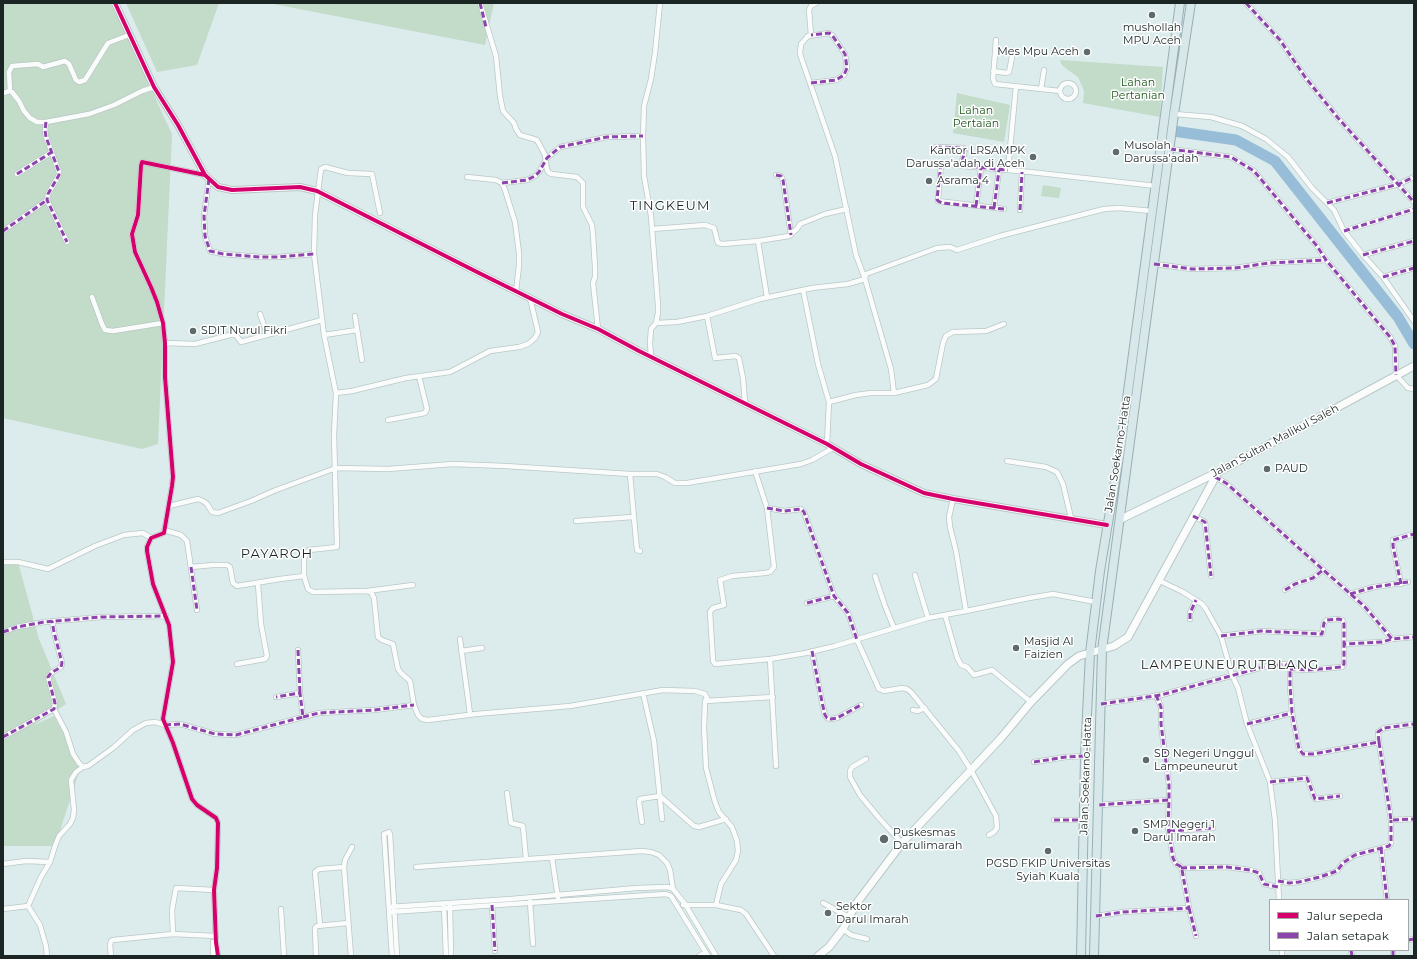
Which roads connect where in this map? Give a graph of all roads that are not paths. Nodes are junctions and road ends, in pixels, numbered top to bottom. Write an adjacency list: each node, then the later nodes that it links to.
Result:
1 (114, 3): 8 (street)
2 (480, 3): 27 (street)
3 (660, 3): 23 (street)
4 (816, 3): 9 (street)
5 (1180, 3): 40 (highway, Jalan Soekarno-Hatta)
6 (1191, 3): 21 (highway, Jalan Soekarno-Hatta)
7 (1246, 3): 39 (street)
8 (129, 35): 16 (street); 18 (street)
9 (811, 35): 14 (street); 14 (street)
10 (996, 40): 13 (street)
11 (1013, 52): 13 (street)
12 (1044, 70): 17 (street)
13 (993, 71): 15 (street)
14 (811, 83): 47 (street)
15 (1016, 86): 17 (street); 31 (street)
16 (154, 87): 22 (street); 35 (street)
17 (1041, 89): 19 (street)
18 (10, 91): 20 (street); 22 (street)
19 (1060, 91)
20 (3, 93)
21 (1174, 114): 25 (highway, Jalan Soekarno-Hatta); 44 (street)
22 (46, 122): 26 (street)
23 (643, 136): 27 (street); 53 (street)
24 (936, 146): 28 (street)
25 (1170, 149): 62 (street); 63 (highway, Jalan Soekarno-Hatta)
26 (52, 152): 33 (street); 42 (street)
27 (546, 161): 38 (street); 80 (street)
28 (961, 166): 29 (street); 45 (street)
29 (981, 168): 30 (street); 45 (street)
30 (998, 170): 31 (street); 46 (street)
31 (1008, 170): 32 (street)
32 (1022, 172): 40 (street); 49 (street)
33 (17, 174)
34 (776, 175): 56 (street)
35 (207, 177): 41 (street); 60 (street); 78 (street)
36 (468, 177): 38 (street)
37 (1414, 177): 39 (street)
38 (502, 183): 68 (street)
39 (1399, 184): 43 (street); 44 (street)
40 (1156, 186): 50 (highway, Jalan Soekarno-Hatta)
41 (317, 191): 52 (street); 60 (street); 68 (street)
42 (47, 200): 54 (street); 59 (street)
43 (1414, 202)
44 (1328, 203): 55 (street)
45 (976, 206): 46 (street)
46 (994, 208): 48 (street)
47 (847, 209): 56 (street); 66 (street)
48 (1004, 209)
49 (1020, 210)
50 (1148, 210): 66 (street); 96 (highway, Jalan Soekarno-Hatta)
51 (1414, 210): 55 (street)
52 (380, 213)
53 (652, 229): 57 (street); 77 (street)
54 (3, 231)
55 (1344, 231): 61 (street)
56 (791, 235): 57 (street)
57 (758, 241): 70 (street)
58 (1414, 241): 61 (street)
59 (67, 242)
60 (314, 254): 75 (street)
61 (1363, 256): 65 (street)
62 (1326, 260): 63 (street); 88 (street)
63 (1154, 264): 97 (highway, Jalan Soekarno-Hatta)
64 (1414, 268): 65 (street)
65 (1383, 277): 76 (street)
66 (865, 279): 67 (street); 92 (street)
67 (802, 290): 70 (street); 93 (street)
68 (516, 291): 71 (street)
69 (92, 297): 78 (street)
70 (766, 297): 74 (street)
71 (530, 298): 80 (street); 89 (street)
72 (260, 314): 82 (street)
73 (355, 316): 81 (street)
74 (707, 316): 77 (street); 94 (street)
75 (322, 320): 82 (street); 83 (street)
76 (1414, 321)
77 (656, 323): 85 (street)
78 (163, 324): 84 (street)
79 (1004, 324): 92 (street)
80 (598, 329): 85 (street)
81 (357, 330): 83 (street); 86 (street)
82 (266, 334): 84 (street)
83 (324, 335): 91 (street)
84 (165, 343): 106 (street)
85 (651, 356): 94 (street)
86 (362, 360)
87 (1414, 366): 88 (main road, Jalan Sultan Malikul Saleh)
88 (1396, 375): 90 (street); 104 (main road, Jalan Sultan Malikul Saleh)
89 (419, 376): 91 (street); 95 (street)
90 (1414, 390)
91 (336, 393): 101 (street)
92 (894, 393): 93 (street)
93 (829, 402): 98 (street)
94 (745, 403): 98 (street)
95 (388, 420)
96 (1123, 429): 97 (highway); 113 (highway, Jalan Soekarno-Hatta)
97 (1132, 430): 111 (highway, Jalan Soekarno-Hatta)
98 (826, 444): 99 (street)
99 (833, 448): 102 (street); 105 (street)
100 (1007, 462): 110 (street)
101 (336, 468): 103 (street); 106 (street); 122 (street)
102 (755, 471): 103 (street); 107 (street)
103 (630, 474): 108 (street)
104 (1216, 474): 109 (main road); 111 (main road, Jalan Sultan Malikul Saleh); 120 (street)
105 (953, 499): 110 (street); 138 (street)
106 (169, 506): 114 (street)
107 (766, 508): 133 (street); 158 (street)
108 (634, 516): 112 (street); 117 (street)
109 (1193, 516): 124 (street); 125 (main road)
110 (1071, 518): 113 (street)
111 (1120, 519): 155 (highway, Jalan Soekarno-Hatta)
112 (576, 520)
113 (1107, 525): 135 (highway, Jalan Soekarno-Hatta)
114 (164, 533): 116 (street); 119 (street)
115 (1414, 534): 128 (street)
116 (151, 538): 118 (street); 140 (street)
117 (640, 552)
118 (3, 562)
119 (191, 567): 127 (street); 137 (street)
120 (1323, 570): 130 (street); 132 (street)
121 (915, 575): 141 (street)
122 (304, 576): 127 (street); 131 (street)
123 (875, 576): 144 (street)
124 (1210, 576)
125 (1158, 580): 134 (street); 155 (main road)
126 (1408, 582): 128 (street)
127 (258, 584): 159 (street)
128 (1401, 584): 132 (street)
129 (413, 586): 131 (street)
130 (1285, 590)
131 (367, 591): 170 (street)
132 (1350, 594): 149 (street)
133 (834, 596): 136 (street); 150 (street)
134 (1196, 600): 142 (street); 146 (street)
135 (1096, 602): 138 (street); 157 (highway, Jalan Soekarno-Hatta)
136 (807, 603)
137 (197, 610)
138 (966, 611): 139 (street)
139 (945, 615): 141 (street); 168 (street)
140 (166, 616): 143 (street); 180 (street)
141 (928, 618): 144 (street)
142 (1190, 619)
143 (52, 621): 145 (street); 173 (street)
144 (894, 628): 150 (street)
145 (3, 632)
146 (1221, 636): 151 (street); 161 (street)
147 (1414, 637): 149 (street)
148 (460, 639): 154 (street)
149 (1392, 639): 151 (street)
150 (857, 640): 156 (street); 172 (street)
151 (1344, 644): 160 (street)
152 (482, 648): 154 (street)
153 (298, 650): 162 (street)
154 (461, 650): 176 (street)
155 (1102, 650): 157 (main road); 169 (highway, Jalan Soekarno-Hatta)
156 (812, 651): 158 (street); 171 (street)
157 (1090, 653): 168 (main road); 183 (highway, Jalan Soekarno-Hatta)
158 (770, 658): 166 (street)
159 (237, 664)
160 (1290, 669): 161 (street); 175 (street)
161 (1232, 675): 164 (street); 178 (street)
162 (300, 693): 165 (street); 177 (street)
163 (643, 693): 167 (street); 176 (street); 191 (street)
164 (1156, 695): 169 (street); 193 (street)
165 (276, 697)
166 (773, 697): 167 (street); 186 (street)
167 (705, 701): 196 (street)
168 (1031, 702): 188 (main road)
169 (1101, 704): 194 (highway, Jalan Soekarno-Hatta)
170 (414, 705): 176 (street); 177 (street)
171 (861, 705)
172 (925, 708): 174 (street); 188 (street)
173 (54, 709): 181 (street); 187 (street)
174 (914, 710)
175 (1292, 713): 178 (street); 182 (street)
176 (470, 714)
177 (303, 717): 180 (street)
178 (1247, 724): 189 (street)
179 (1414, 724): 182 (street)
180 (165, 725): 187 (street); 218 (street)
181 (3, 737)
182 (1379, 742): 199 (street)
183 (1085, 756): 185 (street); 198 (highway, Jalan Soekarno-Hatta)
184 (866, 759): 205 (street)
185 (1034, 762)
186 (776, 766)
187 (83, 767): 210 (street)
188 (971, 770): 204 (street); 205 (main road)
189 (1270, 782): 192 (street); 215 (street)
190 (507, 793): 209 (street)
191 (660, 796): 195 (street); 196 (street); 201 (street)
192 (1340, 796)
193 (1169, 800): 194 (street); 203 (street)
194 (1098, 805): 234 (highway, Jalan Soekarno-Hatta)
195 (662, 819)
196 (726, 819): 227 (street)
197 (1054, 820): 198 (street)
198 (1084, 820): 262 (highway, Jalan Soekarno-Hatta)
199 (1391, 820): 200 (street); 207 (street)
200 (1414, 820)
201 (642, 822)
202 (1213, 828): 203 (street)
203 (1169, 831): 214 (street)
204 (989, 835)
205 (902, 843): 235 (main road)
206 (352, 847): 212 (street)
207 (1381, 848): 215 (street); 221 (street)
208 (552, 858): 209 (street); 217 (street); 219 (street)
209 (526, 859): 213 (street)
210 (50, 862): 211 (street); 228 (street)
211 (3, 864)
212 (344, 867): 236 (street); 237 (street)
213 (416, 867)
214 (1181, 868): 216 (street); 231 (street)
215 (1278, 881): 216 (street)
216 (1278, 887): 220 (street)
217 (673, 889): 219 (street); 224 (street)
218 (214, 890): 239 (street); 240 (street)
219 (558, 898): 222 (street); 225 (street); 229 (street)
220 (1279, 899)
221 (1387, 899)
222 (530, 902): 226 (street); 244 (street)
223 (823, 903): 235 (street)
224 (685, 904): 227 (street); 229 (street); 259 (street)
225 (447, 905): 226 (street); 233 (street); 256 (street); 257 (street)
226 (492, 905): 245 (street)
227 (716, 905): 260 (street)
228 (28, 906): 230 (street); 247 (street)
229 (678, 906): 246 (street)
230 (3, 908)
231 (1189, 908): 234 (street); 241 (street)
232 (281, 909): 251 (street)
233 (392, 909): 233 (street); 254 (street); 255 (street)
234 (1096, 916): 263 (highway, Jalan Soekarno-Hatta)
235 (849, 917): 238 (main road)
236 (348, 922): 237 (street); 253 (street)
237 (320, 925): 252 (street)
238 (843, 929): 242 (street); 261 (main road)
239 (173, 934): 240 (street); 248 (street)
240 (216, 936): 243 (street)
241 (1196, 936)
242 (867, 939)
243 (216, 944): 249 (street); 250 (street)
244 (533, 944)
245 (495, 951)
246 (707, 954): 258 (street)
247 (47, 956)
248 (111, 956)
249 (213, 956)
250 (218, 956)
251 (284, 956)
252 (316, 956)
253 (351, 956)
254 (392, 956)
255 (397, 956)
256 (446, 956)
257 (451, 956)
258 (699, 956)
259 (716, 956)
260 (774, 956)
261 (818, 956)
262 (1081, 956)
263 (1094, 956)

